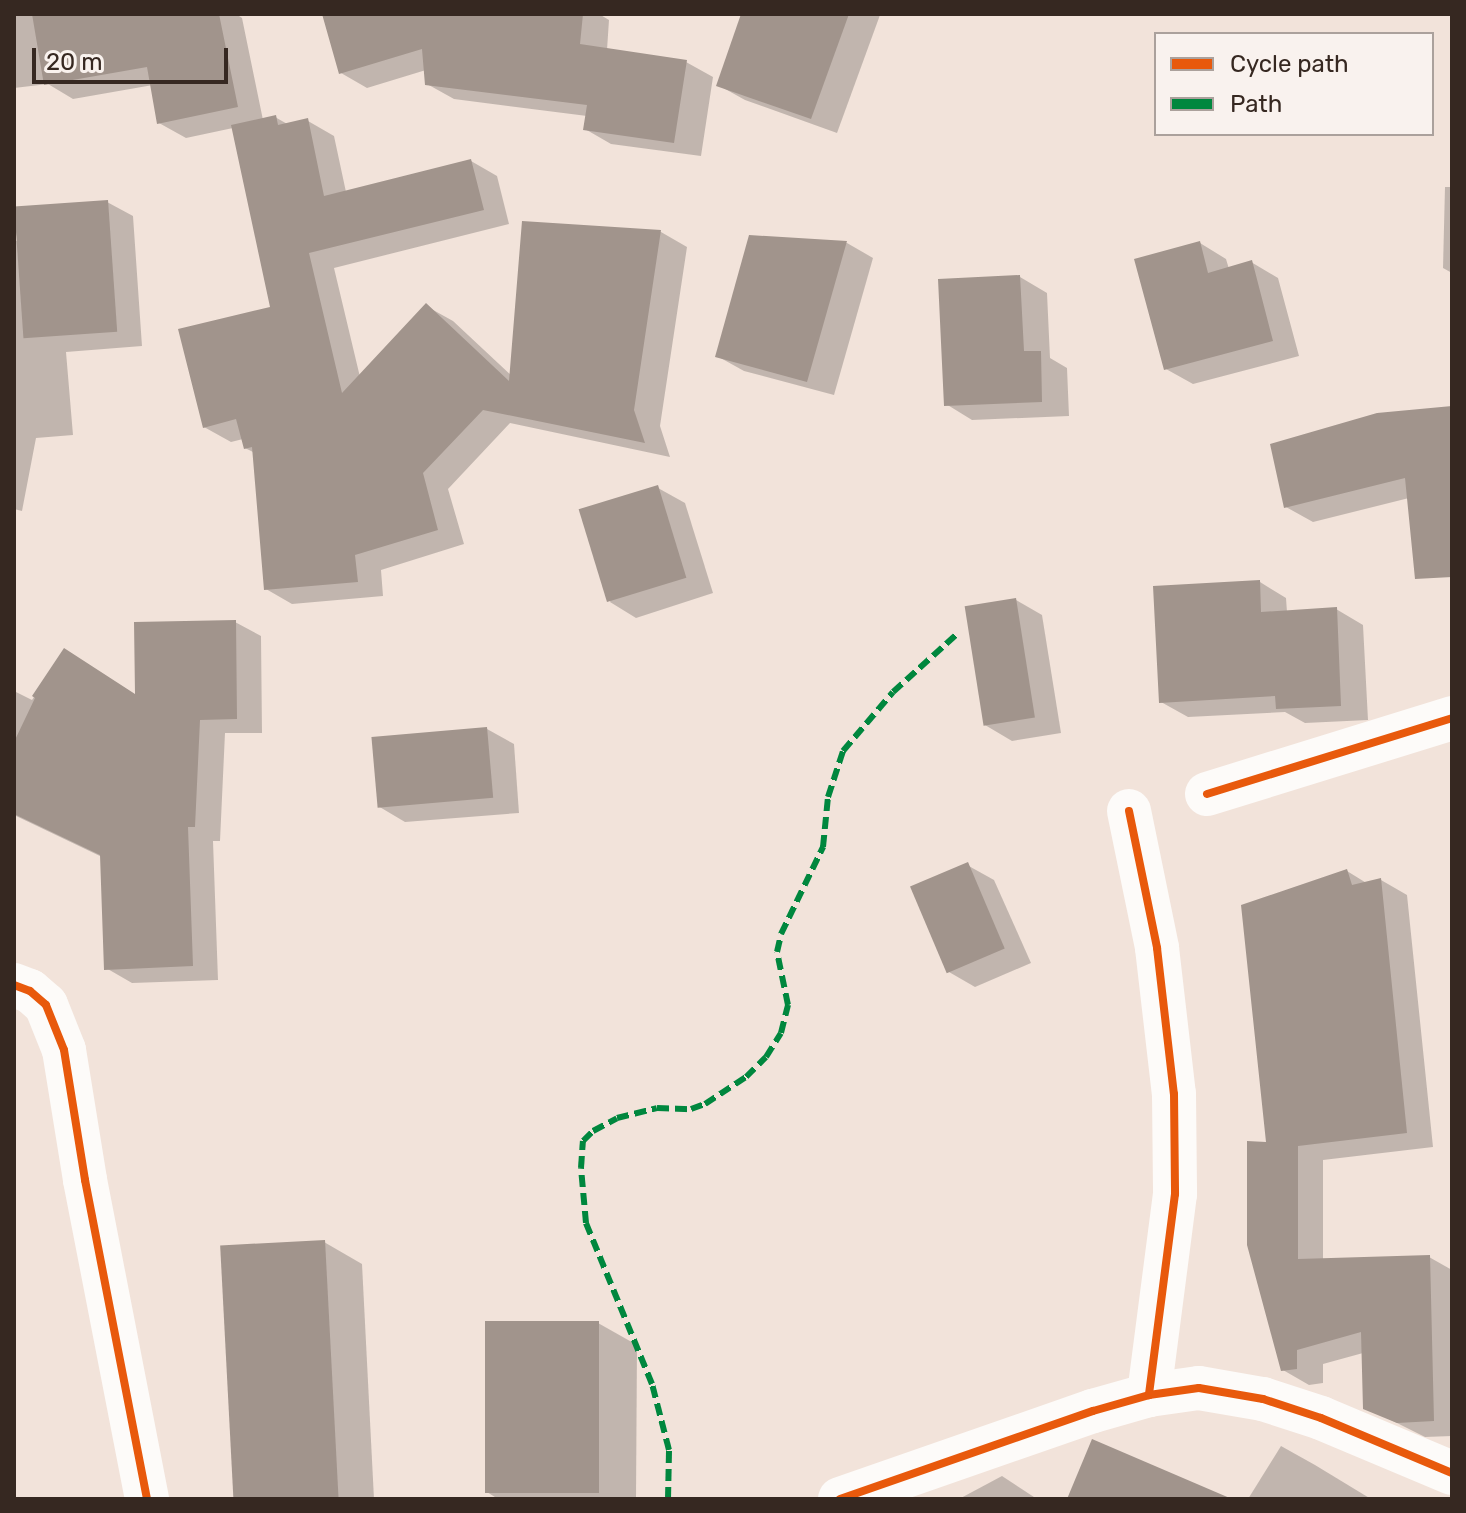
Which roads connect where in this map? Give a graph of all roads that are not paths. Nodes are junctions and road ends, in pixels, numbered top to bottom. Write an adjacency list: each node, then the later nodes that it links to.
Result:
1 (1452, 718): 2 (street)
2 (1207, 794)
3 (1129, 811): 5 (street)
4 (14, 985): 7 (street)
5 (1149, 1395): 6 (street); 8 (street)
6 (1452, 1473)
7 (147, 1499)
8 (840, 1499)

